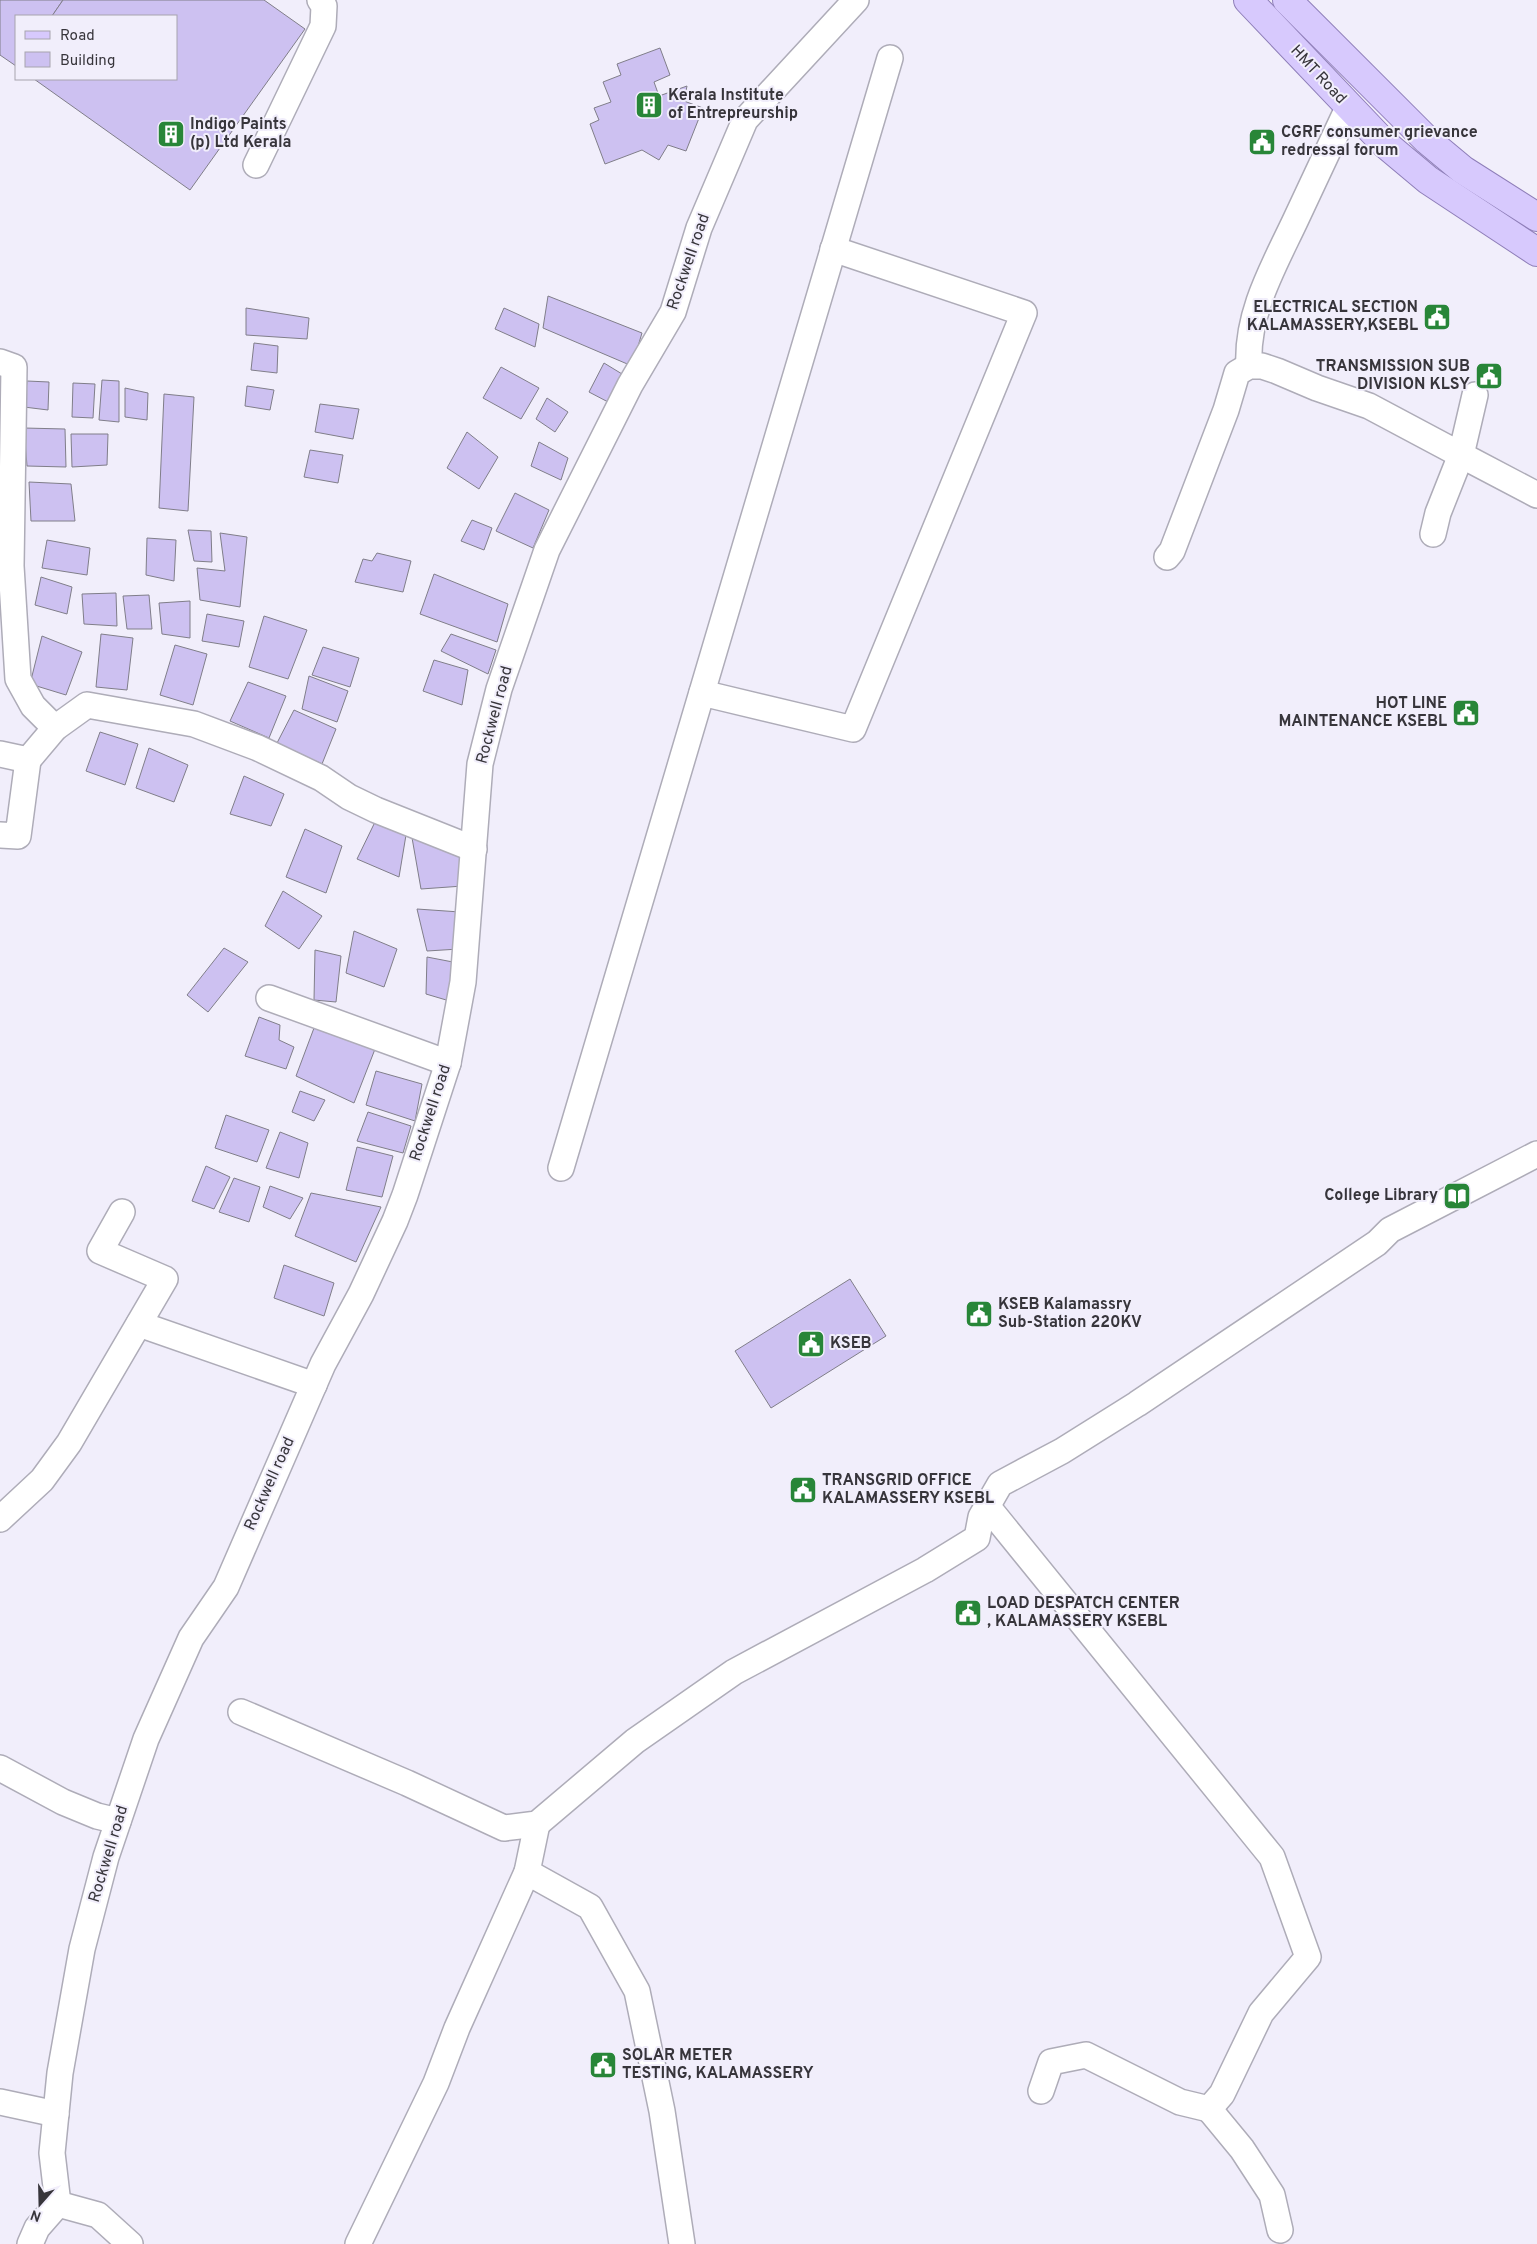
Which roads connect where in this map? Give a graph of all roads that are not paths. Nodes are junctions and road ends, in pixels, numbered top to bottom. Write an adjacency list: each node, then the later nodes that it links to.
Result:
1 (320, 0): 7 (street)
2 (856, 0): 23 (street, Rockwell road)
3 (1248, 0): 6 (main road, HMT Road)
4 (1287, 0): 8 (main road, HMT Road)
5 (890, 58): 9 (street)
6 (1348, 108): 10 (main road, HMT Road); 12 (street)
7 (256, 165)
8 (1537, 217)
9 (833, 249): 18 (street); 18 (street)
10 (1537, 252)
11 (0, 362): 19 (street)
12 (1250, 366): 14 (street); 17 (street)
13 (1475, 394): 14 (street)
14 (1461, 455): 15 (street); 16 (street)
15 (1537, 495)
16 (1433, 534)
17 (1167, 557)
18 (702, 693): 27 (street)
19 (55, 728): 21 (street); 23 (street)
20 (0, 754): 21 (street)
21 (28, 760): 22 (street)
22 (0, 835)
23 (474, 849): 25 (street, Rockwell road)
24 (269, 998): 25 (street)
25 (448, 1063): 30 (street, Rockwell road)
26 (1537, 1154): 31 (street)
27 (561, 1168)
28 (122, 1212): 29 (street)
29 (139, 1324): 30 (street); 32 (street)
30 (314, 1385): 35 (street, Rockwell road)
31 (987, 1506): 36 (street); 40 (street)
32 (0, 1519)
33 (242, 1712): 36 (street)
34 (0, 1768): 35 (street)
35 (118, 1821): 41 (street, Rockwell road)
36 (537, 1824): 37 (street)
37 (527, 1872): 46 (street); 47 (street)
38 (1041, 2091): 40 (street)
39 (0, 2102): 41 (street)
40 (1208, 2109): 43 (street)
41 (56, 2114): 42 (street, Rockwell road)
42 (58, 2204): 44 (street); 45 (street)
43 (1280, 2230)
44 (30, 2244)
45 (130, 2244)
46 (358, 2244)
47 (682, 2244)

